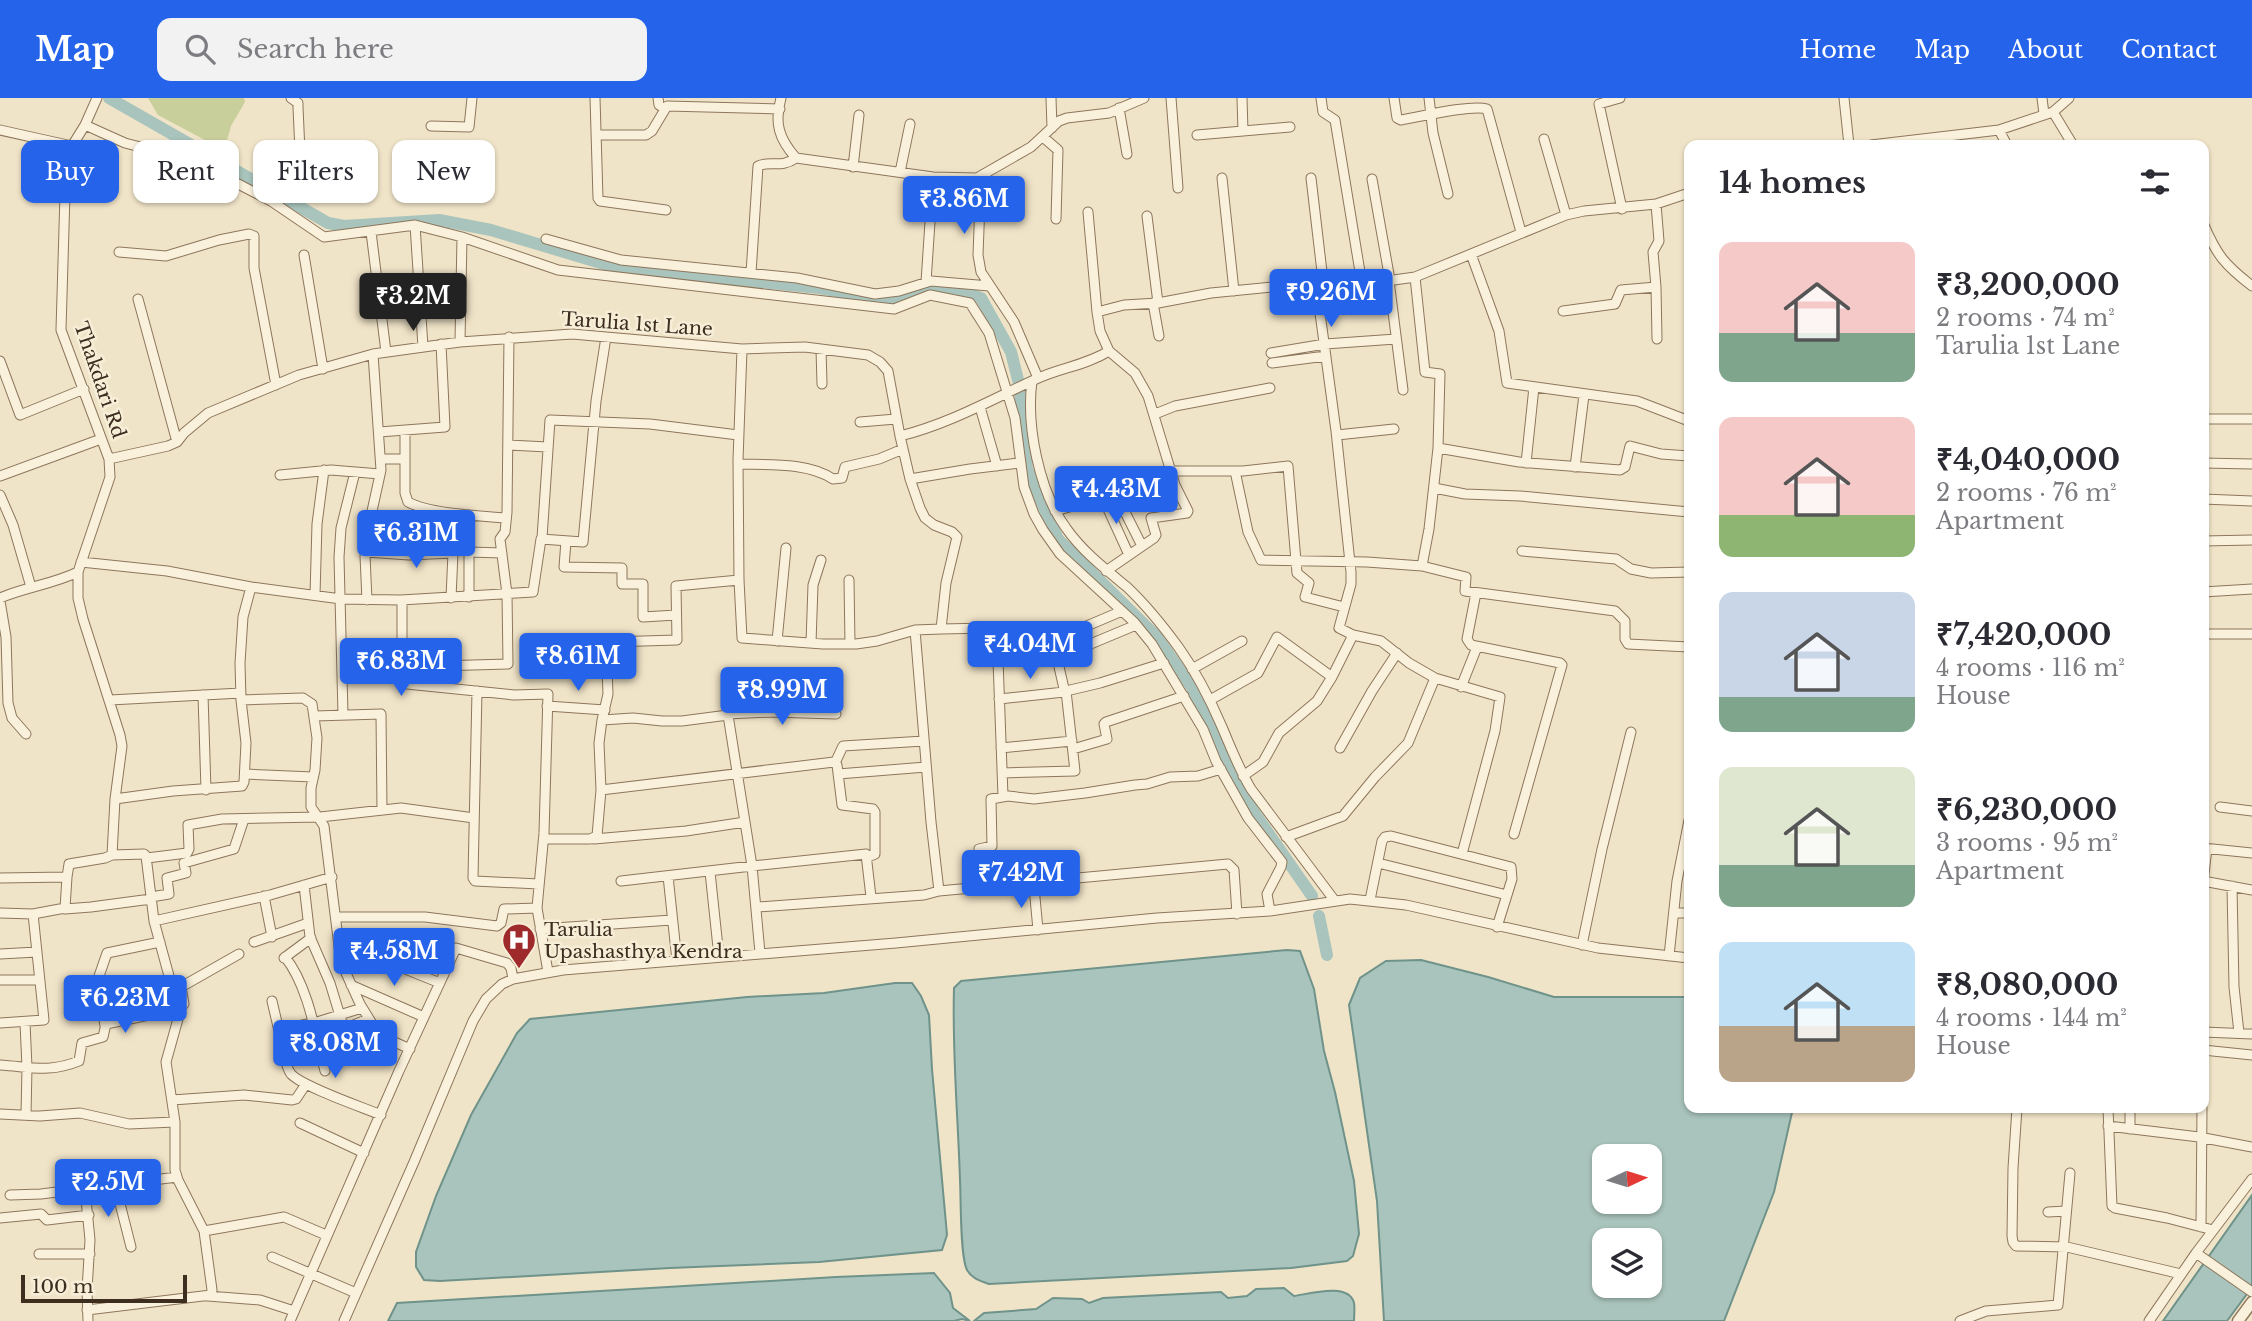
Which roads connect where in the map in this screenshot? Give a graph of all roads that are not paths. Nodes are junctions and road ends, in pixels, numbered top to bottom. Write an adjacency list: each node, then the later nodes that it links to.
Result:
1 (472, 98): 27 (street)
2 (595, 98): 33 (street)
3 (658, 98): 19 (street)
4 (781, 98): 21 (street)
5 (1051, 98): 29 (street)
6 (1144, 98): 20 (street)
7 (1171, 98): 53 (street)
8 (1241, 98): 32 (street)
9 (1321, 98): 77 (street)
10 (1394, 98): 24 (street)
11 (1429, 98): 24 (street)
12 (1620, 98): 59 (street)
13 (1844, 98): 40 (street)
14 (2042, 98): 22 (street)
15 (2069, 98): 22 (street)
16 (296, 100): 39 (street)
17 (95, 102): 26 (street, Thakdari Rd)
18 (716, 103): 19 (street); 21 (street)
19 (664, 108): 33 (street)
20 (1119, 108): 29 (street); 44 (street)
21 (780, 109): 45 (street)
22 (2048, 113): 31 (street); 43 (street)
23 (859, 115): 46 (street)
24 (1430, 115): 54 (street); 66 (street)
25 (910, 124): 47 (street)
26 (85, 125): 38 (street, Thakdari Rd); 65 (street)
27 (431, 126)
28 (1290, 127): 32 (street)
29 (1052, 128): 35 (street)
30 (0, 130): 37 (street)
31 (1999, 130): 41 (street); 42 (street)
32 (1243, 131): 34 (street)
33 (596, 135): 58 (street)
34 (1196, 135)
35 (1043, 137): 48 (street); 63 (street)
36 (1544, 139): 61 (street)
37 (45, 140)
38 (76, 140)
39 (299, 140)
40 (1848, 140)
41 (1951, 140)
42 (2004, 140)
43 (2069, 140)
44 (1127, 153)
45 (796, 158): 46 (street); 73 (street)
46 (853, 167): 47 (street)
47 (900, 172): 49 (street)
48 (981, 176): 49 (street); 78 (street)
49 (933, 177): 76 (street)
50 (1222, 178): 82 (street)
51 (1311, 178): 81 (street)
52 (1373, 179): 75 (street)
53 (1178, 188)
54 (1448, 194)
55 (1684, 195): 57 (street)
56 (65, 203): 109 (street, Thakdari Rd)
57 (1656, 204): 59 (street); 80 (street)
58 (666, 209)
59 (1622, 209): 61 (street)
60 (1088, 212): 86 (street)
61 (1566, 215): 66 (street)
62 (1147, 216): 84 (street)
63 (1056, 219)
64 (415, 225): 65 (street); 68 (street); 95 (street)
65 (371, 232): 99 (street)
66 (1521, 232): 71 (street)
67 (2209, 236): 79 (street)
68 (462, 237): 92 (street); 111 (street)
69 (546, 239): 73 (street)
70 (119, 252): 105 (street)
71 (1471, 254): 74 (street); 107 (street)
72 (304, 255): 103 (street)
73 (751, 273): 76 (street)
74 (1415, 277): 75 (street); 131 (street)
75 (1390, 281): 77 (street); 90 (street)
76 (926, 282): 78 (street)
77 (1362, 284): 81 (street)
78 (989, 286): 104 (street)
79 (2252, 286)
80 (1656, 287): 85 (street); 91 (street)
81 (1321, 290): 82 (street); 94 (street)
82 (1234, 291): 84 (street)
83 (138, 299): 128 (street)
84 (1155, 303): 86 (street); 87 (street)
85 (1563, 311)
86 (1097, 312): 98 (street)
87 (1158, 336)
88 (509, 337): 89 (street, Tarulia 1st Lane); 92 (street, Tarulia 1st Lane); 129 (street)
89 (606, 338): 96 (street, Tarulia 1st Lane); 119 (street)
90 (1396, 339): 94 (street); 110 (street)
91 (1657, 339)
92 (460, 342): 93 (street, Tarulia 1st Lane)
93 (441, 344): 95 (street, Tarulia 1st Lane); 122 (street)
94 (1325, 344): 101 (street); 101 (street)
95 (423, 347): 99 (street, Tarulia 1st Lane)
96 (742, 349): 97 (street, Tarulia 1st Lane); 124 (street)
97 (821, 349): 106 (street); 115 (street, Tarulia 1st Lane)
98 (1109, 351): 104 (street); 114 (street)
99 (386, 352): 100 (street, Tarulia 1st Lane)
100 (373, 354): 103 (street, Tarulia 1st Lane); 123 (street)
101 (1326, 356): 125 (street)
102 (0, 361): 109 (street)
103 (323, 369): 105 (street, Tarulia 1st Lane)
104 (1033, 380): 111 (street); 158 (street)
105 (276, 384): 128 (street, Tarulia 1st Lane)
106 (822, 384)
107 (1534, 387): 112 (street); 138 (street)
108 (1270, 388): 114 (street)
109 (84, 389): 127 (street, Thakdari Rd)
110 (1403, 390)
111 (1010, 393): 113 (street); 137 (street)
112 (1584, 395): 116 (street); 143 (street)
113 (980, 407): 126 (street); 142 (street)
114 (1155, 414): 148 (street)
115 (896, 419): 120 (street); 126 (street, Tarulia 1st Lane)
116 (1684, 419)
117 (2209, 419): 118 (street)
118 (2252, 419)
119 (595, 422): 124 (street); 130 (street); 164 (street)
120 (860, 422)
121 (1394, 429): 125 (street)
122 (405, 430): 123 (street); 136 (street)
123 (379, 432): 135 (street)
124 (738, 435): 140 (street)
125 (1337, 435): 175 (street)
126 (900, 436): 132 (street, Tarulia 1st Lane)
127 (101, 439): 134 (street, Thakdari Rd); 150 (street)
128 (177, 442): 134 (street, Tarulia 1st Lane)
129 (508, 445): 130 (street); 161 (street)
130 (548, 447): 162 (street)
131 (1438, 448): 138 (street); 152 (street)
132 (903, 449): 140 (street); 151 (street, Tarulia 1st Lane)
133 (1684, 456): 143 (street)
134 (109, 459): 177 (street, Thakdari Rd)
135 (381, 459): 136 (street); 147 (street)
136 (404, 459): 160 (street)
137 (1020, 463): 142 (street); 196 (street)
138 (1526, 463): 143 (street)
139 (2209, 463): 141 (street)
140 (738, 464): 180 (street)
141 (2252, 464)
142 (997, 466): 151 (street)
143 (1575, 467)
144 (324, 471): 146 (street); 149 (street); 188 (street)
145 (1235, 471): 148 (street); 174 (street); 174 (street)
146 (355, 472): 147 (street); 191 (street)
147 (380, 474): 169 (street)
148 (1172, 474): 153 (street); 166 (street)
149 (280, 475)
150 (0, 477)
151 (910, 479): 199 (street, Tarulia 1st Lane)
152 (1434, 488): 159 (street); 176 (street)
153 (1116, 494): 155 (street); 166 (street)
154 (0, 495): 182 (street)
155 (1102, 498): 158 (street); 172 (street)
156 (2209, 499): 157 (street)
157 (2252, 501)
158 (1055, 511): 178 (street)
159 (1684, 512)
160 (468, 515): 161 (street); 170 (street)
161 (506, 518): 171 (street)
162 (542, 538): 164 (street); 187 (street)
163 (2252, 540): 165 (street)
164 (566, 541): 197 (street)
165 (2209, 541)
166 (1142, 546): 172 (street)
167 (786, 548): 204 (street)
168 (1522, 551): 179 (street)
169 (366, 552): 190 (street); 193 (street)
170 (469, 552): 171 (street); 189 (street)
171 (502, 554): 187 (street)
172 (1129, 555): 178 (street)
173 (821, 560): 207 (street)
174 (1296, 560): 175 (street); 195 (street)
175 (1350, 562): 176 (street); 195 (street)
176 (1422, 566): 186 (street)
177 (79, 567): 182 (street); 183 (street); 226 (street)
178 (1106, 571): 216 (street)
179 (1684, 572)
180 (738, 580): 197 (street); 204 (street)
181 (849, 580): 209 (street)
182 (31, 587): 192 (street)
183 (251, 587): 188 (street); 224 (street)
184 (2252, 589): 185 (street)
185 (2209, 592)
186 (1476, 593): 210 (street); 212 (street)
187 (507, 594): 189 (street); 215 (street)
188 (315, 595): 191 (street)
189 (469, 597): 190 (street)
190 (452, 598): 194 (street)
191 (341, 599): 193 (street); 232 (street)
192 (0, 600): 236 (street)
193 (367, 600): 194 (street)
194 (401, 600): 215 (street)
195 (1344, 607): 203 (street)
196 (1122, 611): 198 (street); 206 (street)
197 (676, 615): 211 (street)
198 (1136, 625): 214 (street); 221 (street)
199 (941, 629): 200 (street); 225 (street)
200 (915, 630): 209 (street); 237 (street)
201 (2209, 634): 202 (street)
202 (2252, 634)
203 (1353, 635): 213 (street); 217 (street)
204 (777, 641): 207 (street)
205 (1242, 641): 216 (street)
206 (1049, 642)
207 (811, 643): 209 (street)
208 (545, 644): 211 (street)
209 (850, 644)
210 (1477, 647): 219 (street); 261 (street)
211 (605, 648): 229 (street)
212 (1684, 648)
213 (1397, 653): 218 (street); 240 (street)
214 (1164, 663): 221 (street); 223 (street)
215 (402, 667): 220 (street)
216 (1192, 669): 227 (street)
217 (1332, 677): 227 (street); 248 (street)
218 (1435, 678): 219 (street); 262 (street)
219 (1461, 687): 268 (street)
220 (477, 691): 228 (street); 258 (street)
221 (1064, 692): 225 (street); 238 (street)
222 (203, 695): 224 (street); 226 (street); 250 (street)
223 (1184, 696): 238 (street); 243 (street)
224 (241, 697): 233 (street); 245 (street)
225 (999, 699): 239 (street)
226 (110, 700): 253 (street)
227 (1210, 700): 248 (street)
228 (547, 706): 229 (street); 263 (street)
229 (605, 710): 234 (street)
230 (726, 714): 231 (street); 234 (street); 246 (street)
231 (836, 714)
232 (343, 715): 233 (street); 255 (street)
233 (315, 716): 249 (street)
234 (601, 720): 251 (street)
235 (1631, 732): 314 (street)
236 (26, 734)
237 (923, 741): 241 (street); 242 (street)
238 (1073, 745): 239 (street); 244 (street)
239 (1001, 748): 244 (street)
240 (1340, 748)
241 (835, 763): 246 (street); 247 (street)
242 (926, 767): 247 (street); 287 (street)
243 (1221, 769): 252 (street); 297 (street)
244 (1002, 773): 252 (street)
245 (245, 774): 249 (street); 250 (street)
246 (738, 774): 251 (street); 260 (street)
247 (838, 774): 270 (street)
248 (1243, 776): 262 (street)
249 (313, 777): 257 (street)
250 (206, 790): 253 (street)
251 (601, 790): 264 (street)
252 (1003, 796): 283 (street)
253 (115, 799): 269 (street)
254 (2220, 807): 256 (street)
255 (383, 810): 257 (street); 258 (street)
256 (2252, 811)
257 (320, 817): 259 (street); 277 (street)
258 (474, 818): 281 (street)
259 (243, 819): 271 (street); 291 (street)
260 (745, 822): 264 (street); 273 (street)
261 (1514, 834)
262 (1286, 837): 293 (street)
263 (544, 839): 264 (street); 281 (street)
264 (594, 839)
265 (1684, 845): 299 (street)
266 (2209, 848): 267 (street)
267 (2252, 853)
268 (1462, 854): 272 (street); 288 (street)
269 (112, 855): 271 (street); 276 (street)
270 (868, 857): 273 (street); 290 (street)
271 (147, 858): 291 (street)
272 (1378, 863): 288 (street); 292 (street)
273 (752, 866): 274 (street); 294 (street)
274 (709, 872): 275 (street); 320 (street)
275 (668, 876): 279 (street); 304 (street)
276 (67, 877): 278 (street); 296 (street)
277 (332, 877): 282 (street); 303 (street)
278 (0, 878)
279 (621, 881)
280 (2209, 883): 285 (street)
281 (539, 884): 295 (street)
282 (304, 885): 289 (street); 306 (street)
283 (983, 887): 287 (street); 302 (street)
284 (1034, 887): 309 (street)
285 (2232, 887): 286 (street); 343 (street)
286 (2252, 890)
287 (939, 891): 290 (street)
288 (1507, 895): 307 (street)
289 (264, 896): 305 (street); 310 (street)
290 (871, 897): 294 (street)
291 (151, 898): 296 (street); 305 (street)
292 (1370, 900): 293 (street); 307 (street)
293 (1335, 901): 297 (street)
294 (757, 907): 316 (street)
295 (537, 908): 303 (street); 308 (street)
296 (65, 909): 301 (street)
297 (1270, 911): 302 (street)
298 (0, 913): 301 (street)
299 (1674, 913): 300 (street); 319 (street)
300 (1684, 913)
301 (33, 914): 315 (street)
302 (1237, 914): 309 (street)
303 (337, 917): 329 (street)
304 (672, 920): 308 (street); 323 (street)
305 (154, 921): 312 (street)
306 (308, 923): 310 (street); 311 (street)
307 (1497, 926): 314 (street)
308 (540, 929): 324 (street)
309 (1038, 930): 316 (street)
310 (272, 937): 313 (street)
311 (311, 938): 333 (street); 338 (street)
312 (160, 942): 332 (street); 339 (street)
313 (254, 942)
314 (1582, 944): 319 (street)
315 (37, 952): 317 (street); 327 (street)
316 (760, 953): 320 (street)
317 (0, 954)
318 (239, 954): 332 (street)
319 (1669, 956): 322 (street)
320 (719, 957): 323 (street)
321 (378, 958): 328 (street)
322 (1684, 958)
323 (677, 961): 324 (street)
324 (548, 972): 325 (street)
325 (513, 979): 328 (street); 392 (street)
326 (0, 980): 327 (street)
327 (40, 980): 337 (street)
328 (440, 983): 334 (street)
329 (351, 985): 331 (street); 334 (street)
330 (272, 1001): 341 (street)
331 (362, 1008): 333 (street); 335 (street)
332 (178, 1009): 339 (street); 354 (street)
333 (339, 1015): 338 (street); 340 (street)
334 (424, 1017): 347 (street)
335 (368, 1019): 340 (street); 347 (street)
336 (0, 1023): 337 (street)
337 (25, 1023): 351 (street)
338 (312, 1023): 341 (street); 345 (street)
339 (105, 1026): 351 (street)
340 (344, 1029): 345 (street)
341 (279, 1030): 346 (street)
342 (2209, 1032): 343 (street)
343 (2239, 1033): 344 (street)
344 (2252, 1034)
345 (317, 1041): 352 (street); 353 (street)
346 (282, 1044)
347 (410, 1049): 361 (street)
348 (2209, 1051): 349 (street)
349 (2252, 1055)
350 (0, 1065): 351 (street)
351 (27, 1067): 360 (street)
352 (325, 1071)
353 (306, 1083): 354 (street); 361 (street)
354 (172, 1100): 362 (street)
355 (2017, 1113): 384 (street)
356 (2108, 1113): 364 (street)
357 (2130, 1113): 365 (street)
358 (2202, 1113): 366 (street)
359 (0, 1114): 360 (street)
360 (26, 1115): 362 (street)
361 (381, 1115): 368 (street)
362 (175, 1122): 370 (street)
363 (300, 1123): 368 (street)
364 (2108, 1126): 365 (street); 379 (street)
365 (2130, 1129): 366 (street)
366 (2201, 1137): 367 (street); 379 (street)
367 (2252, 1147)
368 (364, 1153): 382 (street)
369 (2070, 1173): 375 (street)
370 (177, 1177): 372 (street); 381 (street)
371 (2252, 1179): 380 (street)
372 (115, 1184): 373 (street); 383 (street)
373 (85, 1189): 374 (street); 377 (street)
374 (10, 1195)
375 (2066, 1211): 376 (street); 384 (street)
376 (2048, 1212)
377 (89, 1215): 378 (street); 387 (street)
378 (0, 1218)
379 (2201, 1227): 380 (street)
380 (2213, 1230): 385 (street)
381 (204, 1231): 382 (street); 393 (street)
382 (326, 1236): 389 (street)
383 (131, 1247)
384 (2063, 1247): 390 (street); 399 (street)
385 (2196, 1253): 390 (street); 391 (street)
386 (39, 1254): 387 (street)
387 (90, 1254): 395 (street)
388 (272, 1257): 389 (street)
389 (310, 1273): 392 (street); 396 (street)
390 (2181, 1274): 400 (street)
391 (2248, 1289)
392 (356, 1293): 398 (street)
393 (208, 1296): 395 (street); 396 (street)
394 (2252, 1302): 401 (street)
395 (87, 1310): 397 (street)
396 (292, 1316)
397 (89, 1321)
398 (344, 1321)
399 (1960, 1321)
400 (2149, 1321)
401 (2238, 1321)

